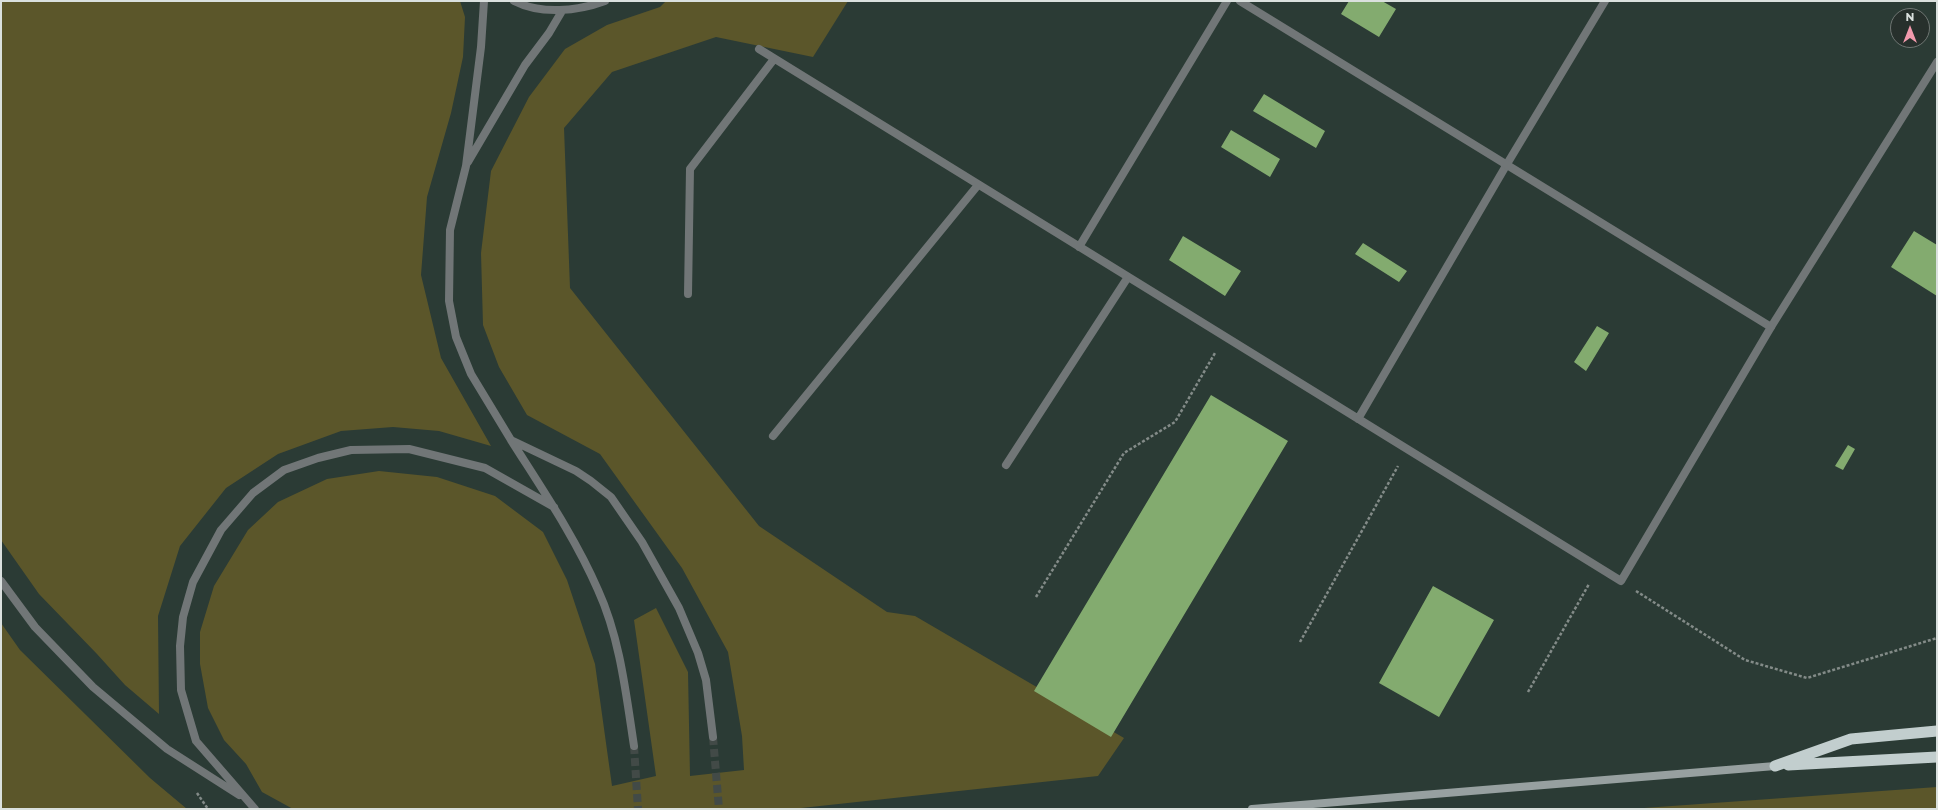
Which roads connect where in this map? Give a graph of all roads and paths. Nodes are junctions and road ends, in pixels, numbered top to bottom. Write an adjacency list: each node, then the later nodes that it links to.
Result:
1 (484, 1): 12 (street)
2 (514, 1): 7 (street)
3 (606, 1): 7 (street)
4 (1226, 1): 14 (street)
5 (1240, 1): 11 (street)
6 (1606, 1): 11 (street)
7 (562, 11): 12 (street)
8 (759, 49): 9 (street)
9 (774, 59): 13 (street); 16 (street)
10 (1937, 62): 17 (street)
11 (1507, 164): 17 (street); 19 (street)
12 (466, 166): 21 (street)
13 (978, 185): 14 (street); 20 (street)
14 (1079, 246): 15 (street)
15 (1128, 277): 18 (street); 23 (street)
16 (688, 294)
17 (1771, 327): 27 (street)
18 (1225, 337): 19 (street); 28 (path)
19 (1358, 419): 22 (street)
20 (773, 436)
21 (511, 440): 24 (street); 33 (street)
22 (1407, 450): 25 (street); 30 (path)
23 (1006, 464)
24 (554, 507): 34 (street); 37 (street)
25 (1598, 567): 27 (street); 31 (path)
26 (1, 581): 37 (street)
27 (1621, 581): 29 (path)
28 (1036, 597)
29 (1937, 638)
30 (1300, 642)
31 (1528, 692)
32 (1937, 731): 36 (highway)
33 (713, 738)
34 (634, 746)
35 (1937, 757): 36 (highway)
36 (1775, 766): 40 (main road)
37 (246, 800): 38 (street); 39 (street)
38 (255, 809)
39 (262, 809)
40 (1252, 809)

